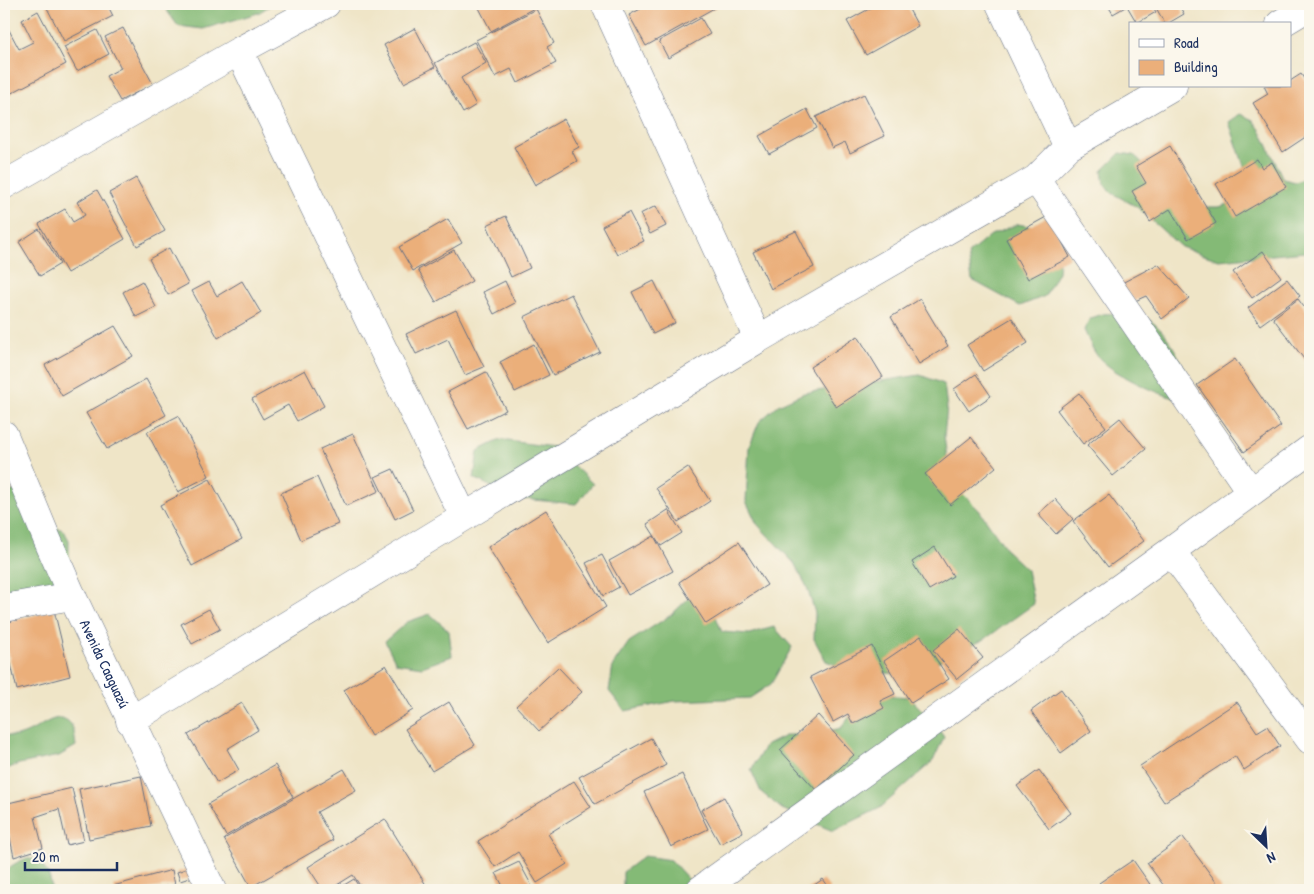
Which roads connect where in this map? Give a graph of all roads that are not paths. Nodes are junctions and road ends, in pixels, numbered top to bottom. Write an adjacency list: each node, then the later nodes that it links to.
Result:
1 (606, 4): 11 (street)
2 (1000, 4): 8 (street)
3 (322, 5): 6 (street)
4 (1310, 6): 5 (street)
5 (1283, 22)
6 (239, 51): 10 (street); 15 (street)
7 (1170, 88): 8 (street)
8 (1068, 147): 9 (street)
9 (1036, 179): 11 (street); 14 (street)
10 (4, 185)
11 (758, 339): 15 (street)
12 (4, 435): 17 (street, Avenida Caaguazú)
13 (1310, 449): 14 (street)
14 (1251, 492): 16 (street)
15 (464, 517): 19 (street)
16 (1171, 551): 20 (street); 22 (street)
17 (72, 596): 18 (street); 19 (street, Avenida Caaguazú)
18 (4, 608)
19 (130, 721): 21 (street, Avenida Caaguazú)
20 (1310, 740)
21 (212, 890)
22 (700, 890)

